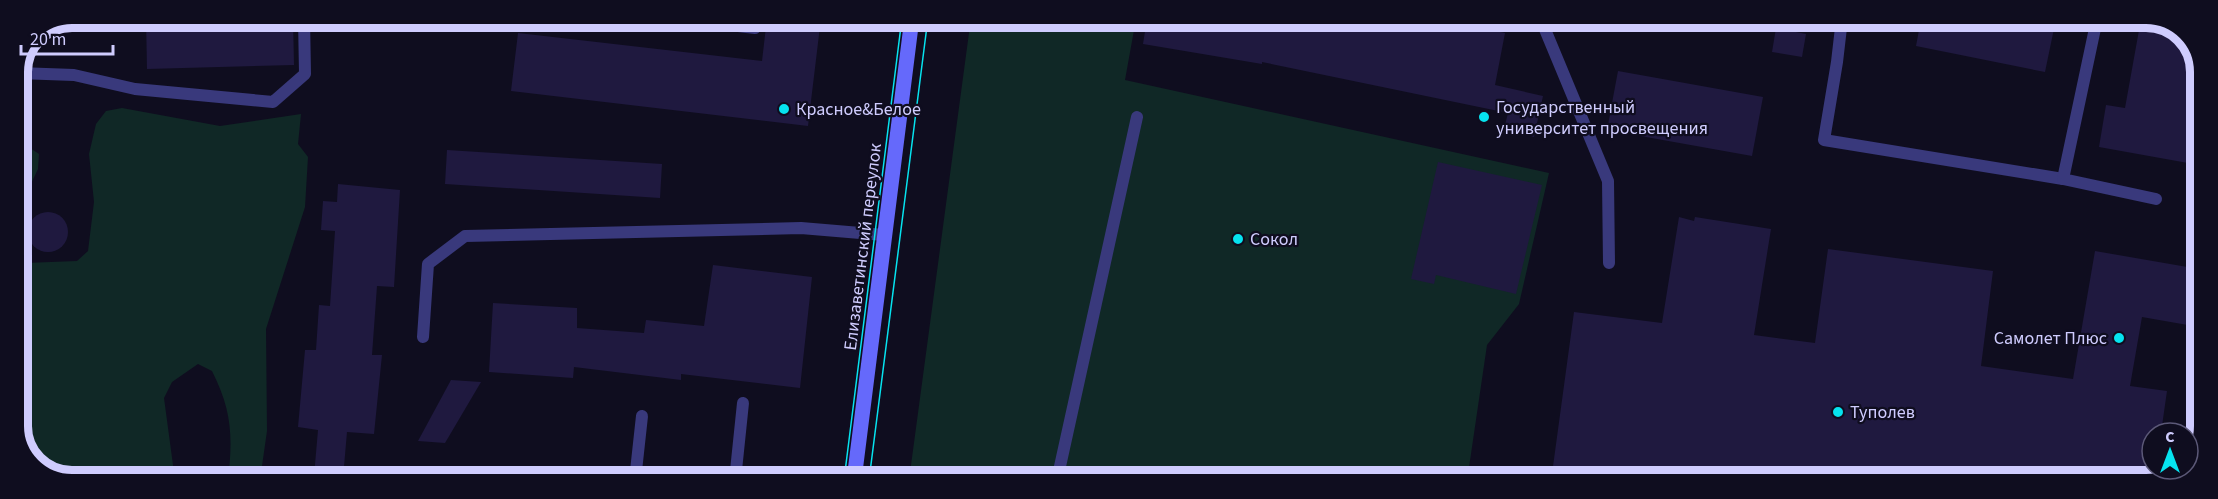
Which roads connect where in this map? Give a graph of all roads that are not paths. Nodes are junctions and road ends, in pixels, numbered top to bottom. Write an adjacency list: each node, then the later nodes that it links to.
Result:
1 (304, 28): 6 (lane)
2 (911, 28): 10 (street, Елизаветинский переулок)
3 (1544, 28): 11 (lane)
4 (1841, 28): 8 (lane)
5 (2095, 28): 8 (lane)
6 (28, 73)
7 (1137, 117): 18 (lane)
8 (2063, 179): 9 (lane)
9 (2156, 199)
10 (884, 235): 12 (lane); 17 (street, Елизаветинский переулок)
11 (1610, 263)
12 (423, 337)
13 (743, 403): 16 (lane)
14 (642, 416): 15 (lane)
15 (636, 471)
16 (736, 471)
17 (855, 471)
18 (1059, 471)

